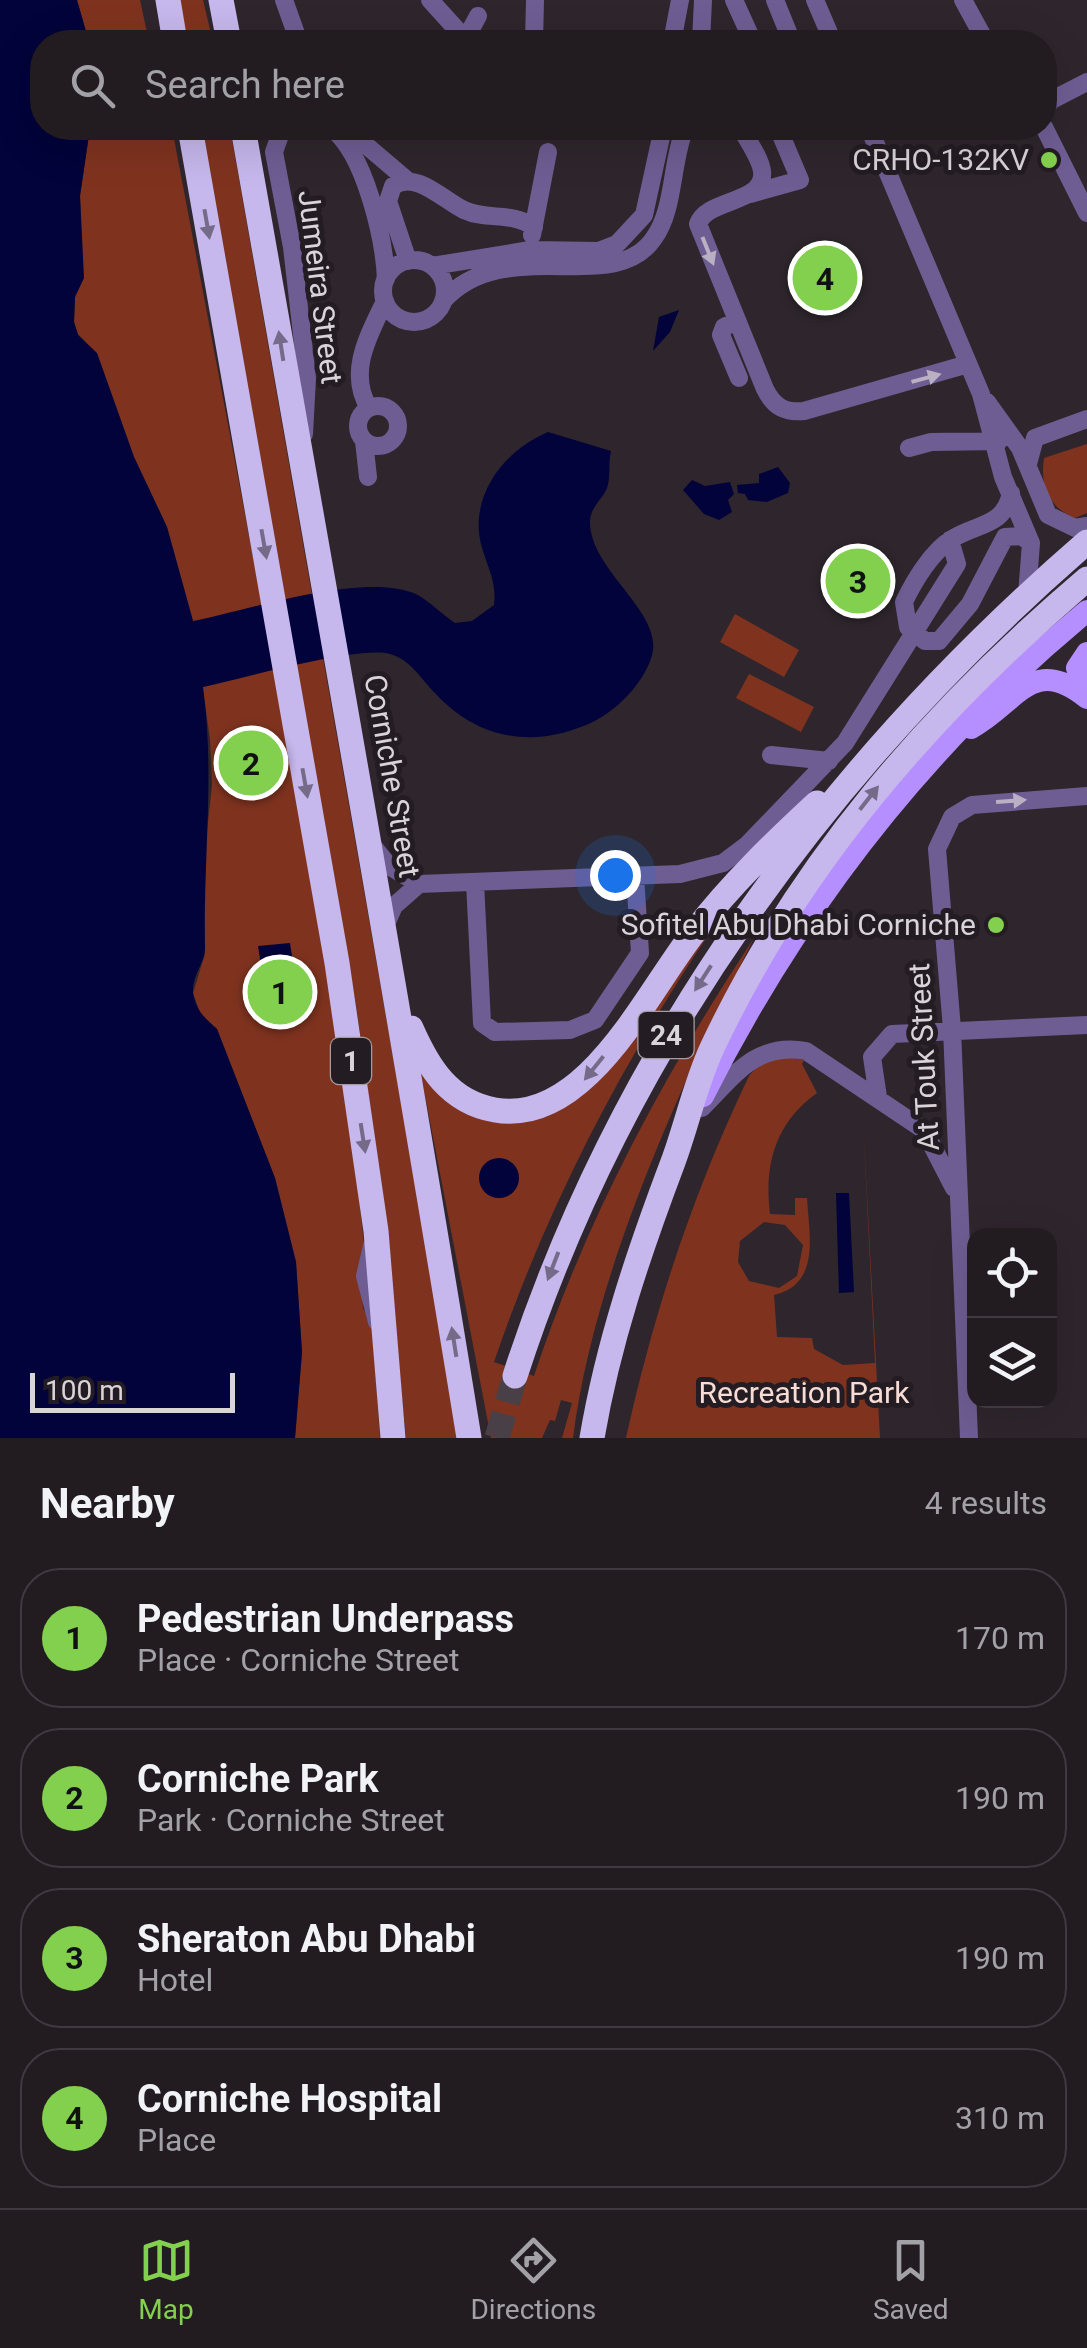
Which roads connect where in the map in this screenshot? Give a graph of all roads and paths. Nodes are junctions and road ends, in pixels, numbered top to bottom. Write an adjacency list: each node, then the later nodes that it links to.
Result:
1 (168, 0): 13 (highway)
2 (221, 0): 14 (highway)
3 (284, 0): 15 (street)
4 (430, 0): 16 (street)
5 (535, 0): 18 (street)
6 (680, 0): 19 (street)
7 (703, 0): 20 (street)
8 (734, 0): 21 (street)
9 (775, 0): 22 (street)
10 (815, 0): 23 (street)
11 (963, 0): 24 (street)
12 (478, 16): 17 (street)
13 (174, 30)
14 (226, 30)
15 (295, 30)
16 (457, 30)
17 (472, 30)
18 (534, 30)
19 (674, 30)
20 (702, 30)
21 (748, 30)
22 (787, 30)
23 (828, 30)
24 (979, 30)
25 (1087, 82): 26 (street)
26 (1057, 101)
27 (192, 140): 93 (highway, 1, one-way to 93)
28 (245, 140): 58 (highway, Corniche Street / 1, one-way to 28)
29 (278, 140): 58 (street, Jumeira Street)
30 (345, 140): 46 (street, Jumeira Street)
31 (357, 140): 39 (street, Jumeira Street)
32 (661, 140): 43 (street)
33 (682, 140): 47 (street)
34 (746, 140): 40 (street)
35 (783, 140): 40 (street)
36 (874, 140): 50 (street)
37 (1051, 140): 41 (street)
38 (548, 152): 42 (street)
39 (408, 180): 42 (street, Jumeira Street); 44 (street)
40 (744, 196): 49 (street, one-way to 49)
41 (1087, 213)
42 (534, 227): 43 (street)
43 (530, 250): 45 (street)
44 (408, 261): 45 (street); 46 (street)
45 (432, 266): 47 (street)
46 (386, 279): 48 (street)
47 (443, 301): 48 (street)
48 (388, 306): 53 (street)
49 (737, 321): 50 (street, one-way to 50); 51 (street)
50 (968, 364): 52 (street)
51 (739, 378)
52 (980, 394): 55 (street); 59 (street)
53 (369, 408): 56 (street); 56 (street)
54 (1087, 419): 59 (street)
55 (992, 440): 57 (street); 59 (street); 61 (street)
56 (364, 441): 60 (street)
57 (910, 448)
58 (299, 459): 78 (highway, Corniche Street / 1)
59 (1027, 470): 62 (street)
60 (368, 477)
61 (1011, 493): 63 (street); 64 (street)
62 (1087, 526)
63 (999, 530): 64 (street); 69 (street); 69 (street)
64 (1032, 542): 67 (street)
65 (1087, 542): 67 (highway, 24)
66 (1087, 579): 90 (highway, one-way to 66)
67 (1026, 595): 73 (highway, 24)
68 (1087, 611): 74 (main road, 24)
69 (913, 634): 76 (street)
70 (1087, 654): 71 (main road)
71 (1087, 688)
72 (1087, 698): 74 (main road)
73 (890, 735): 83 (highway, one-way to 83); 92 (highway, 24, one-way to 92)
74 (945, 740): 88 (main road, 24)
75 (771, 755): 76 (street)
76 (829, 761): 79 (street)
77 (1087, 796): 85 (street, At Touk Street, one-way to 77)
78 (373, 846): 81 (street); 82 (highway, Corniche Street / 1)
79 (635, 876): 80 (street); 80 (street)
80 (475, 882): 81 (street)
81 (419, 884): 82 (street)
82 (385, 926): 83 (highway, Corniche Street / 1)
83 (398, 999): 94 (highway, Corniche Street / 1, one-way to 83)
84 (1087, 1025): 85 (street)
85 (952, 1029): 86 (street, At Touk Street); 87 (street)
86 (955, 1096): 89 (street); 91 (street, At Touk Street)
87 (878, 1097): 88 (street); 89 (street)
88 (692, 1117): 90 (main road, 24)
89 (924, 1130): 91 (street)
90 (674, 1158): 95 (highway, 24)
91 (958, 1198): 96 (street, At Touk Street)
92 (515, 1376)
93 (393, 1438)
94 (469, 1438)
95 (592, 1438)
96 (969, 1438)

